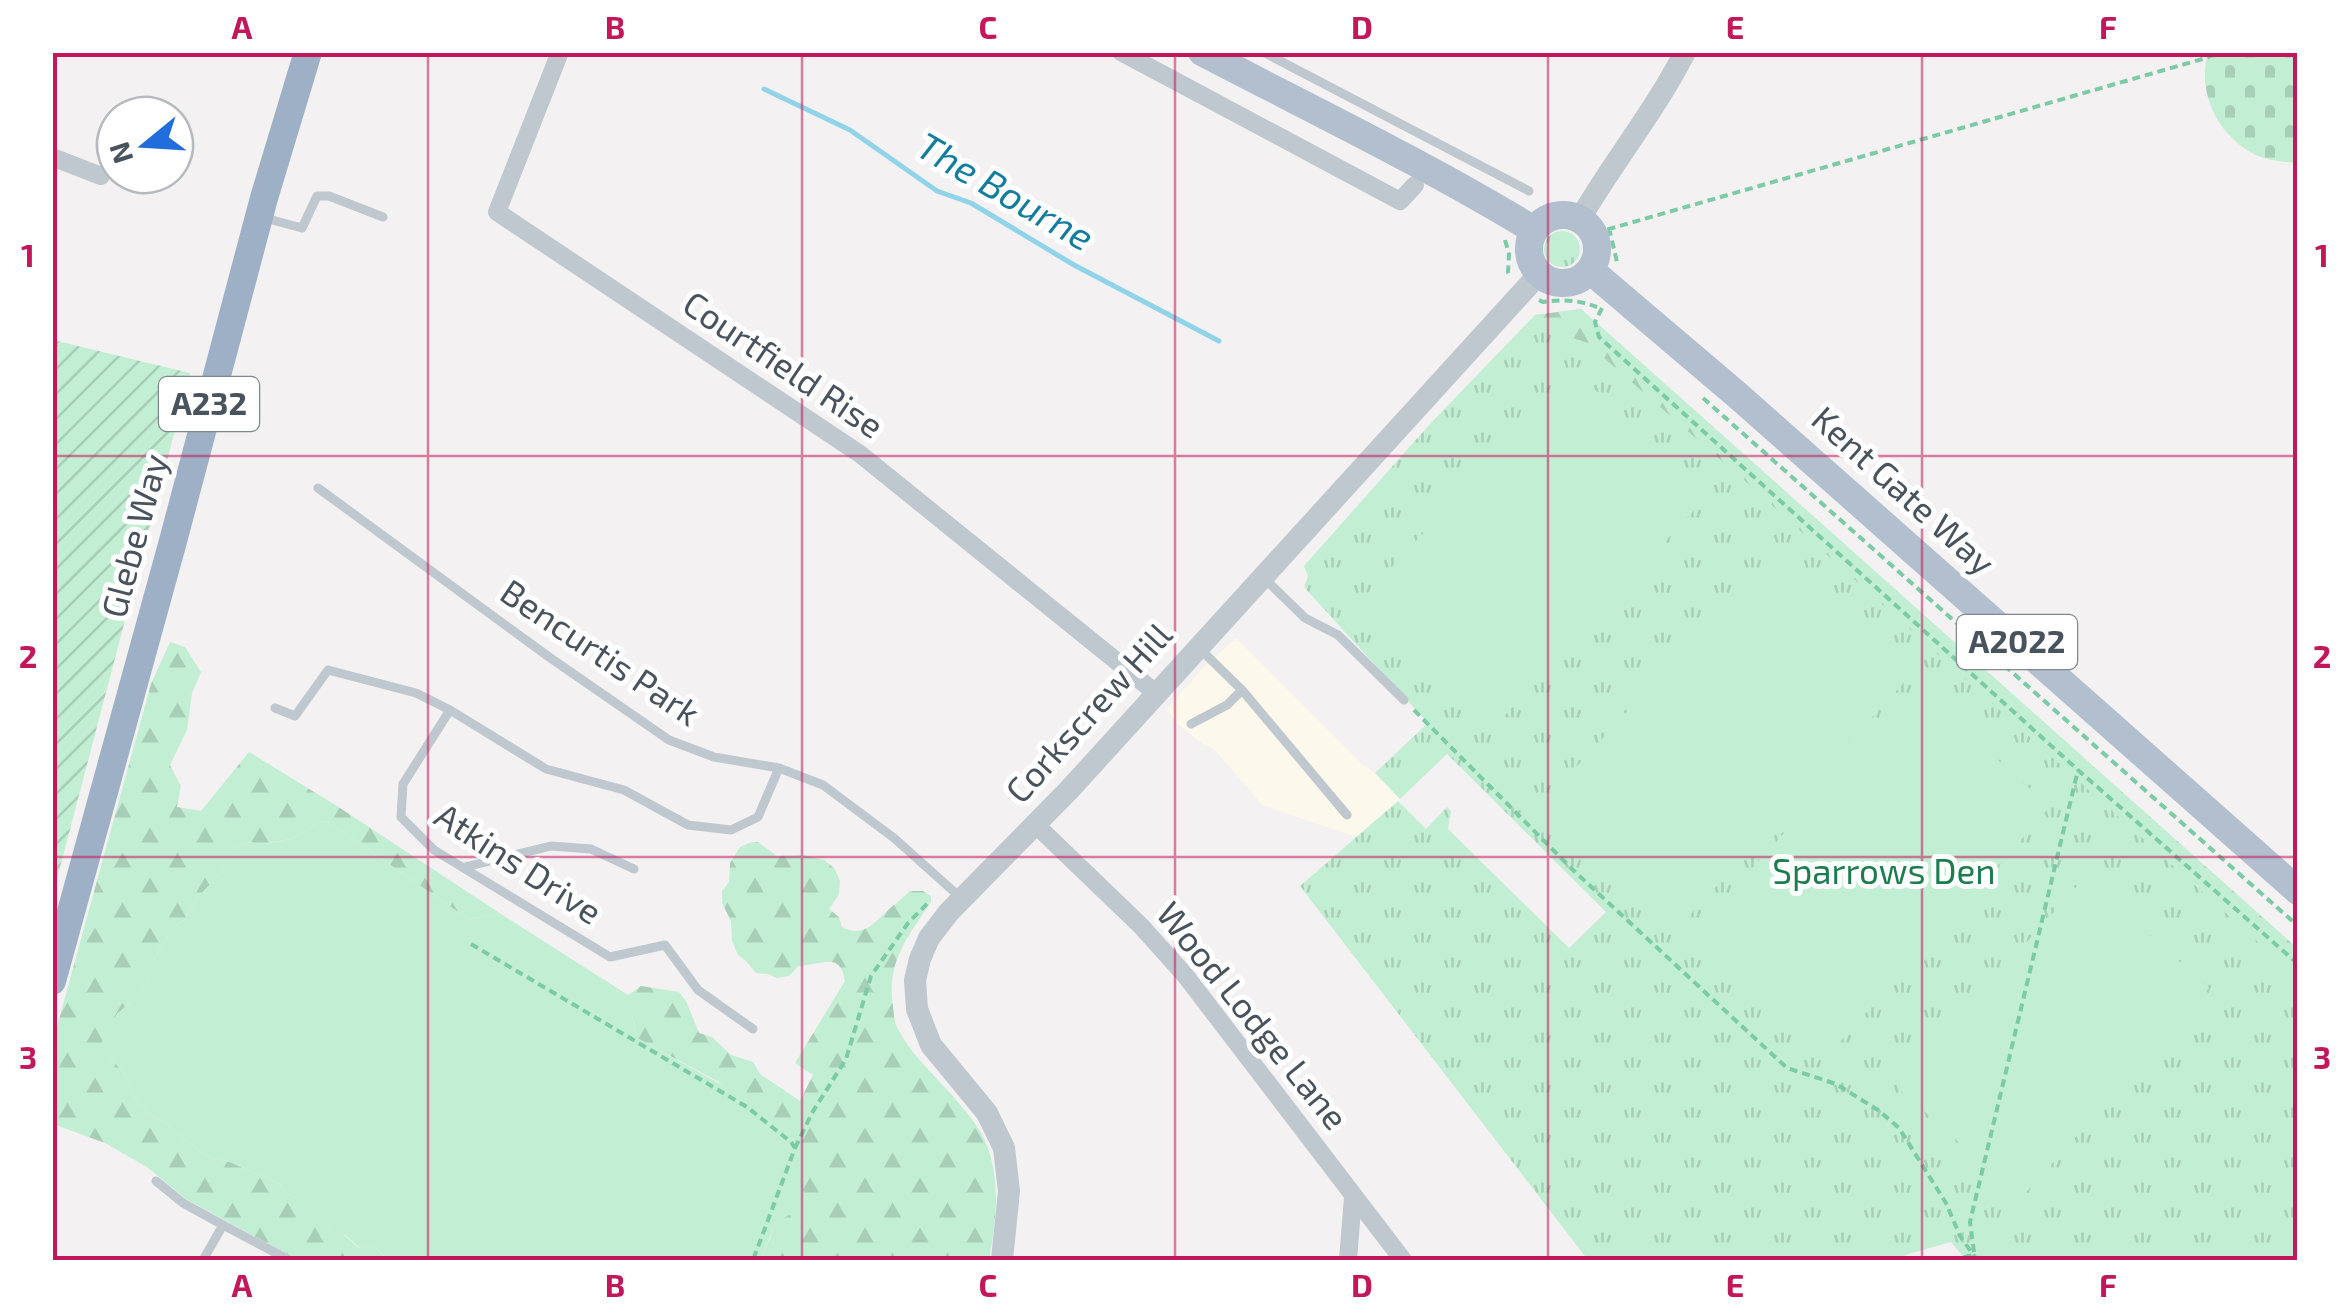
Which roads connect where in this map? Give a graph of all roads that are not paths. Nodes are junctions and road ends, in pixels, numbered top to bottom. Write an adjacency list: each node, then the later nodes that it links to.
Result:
1 (308, 52): 12 (highway, Glebe Way / A232)
2 (560, 52): 22 (street, Courtfield Rise)
3 (1121, 52): 9 (street)
4 (1202, 52): 9 (main road)
5 (1262, 52): 10 (lane)
6 (1685, 52): 14 (street)
7 (52, 157): 8 (street)
8 (95, 173)
9 (1420, 176): 10 (main road)
10 (1494, 190): 11 (lane); 15 (main road)
11 (1529, 192)
12 (258, 216): 13 (lane); 34 (highway, Glebe Way / A232)
13 (383, 217)
14 (1587, 227): 15 (main road); 16 (main road)
15 (1534, 230): 17 (main road)
16 (1590, 270): 17 (main road); 33 (main road, Kent Gate Way / A2022)
17 (1541, 288): 19 (street, Corkscrew Hill)
18 (318, 488): 27 (lane, Bencurtis Park)
19 (1262, 576): 20 (street, Corkscrew Hill); 23 (lane)
20 (1198, 647): 21 (lane); 22 (street, Corkscrew Hill)
21 (1242, 690): 26 (lane); 28 (lane)
22 (1156, 693): 29 (street, Corkscrew Hill)
23 (1404, 700)
24 (275, 708): 25 (lane)
25 (450, 710): 27 (lane); 30 (lane, Atkins Drive)
26 (1191, 724)
27 (779, 768): 32 (lane, Bencurtis Park)
28 (1347, 815)
29 (1036, 825): 32 (street, Corkscrew Hill); 37 (street, Wood Lodge Lane)
30 (465, 867): 31 (lane); 35 (lane, Atkins Drive)
31 (634, 869)
32 (954, 891): 41 (street, Corkscrew Hill)
33 (2298, 891)
34 (52, 981)
35 (753, 1029)
36 (156, 1181): 38 (lane)
37 (1353, 1197): 42 (street); 43 (street, Wood Lodge Lane)
38 (222, 1225): 39 (lane); 40 (lane)
39 (203, 1260)
40 (288, 1260)
41 (1002, 1260)
42 (1348, 1260)
43 (1403, 1260)

